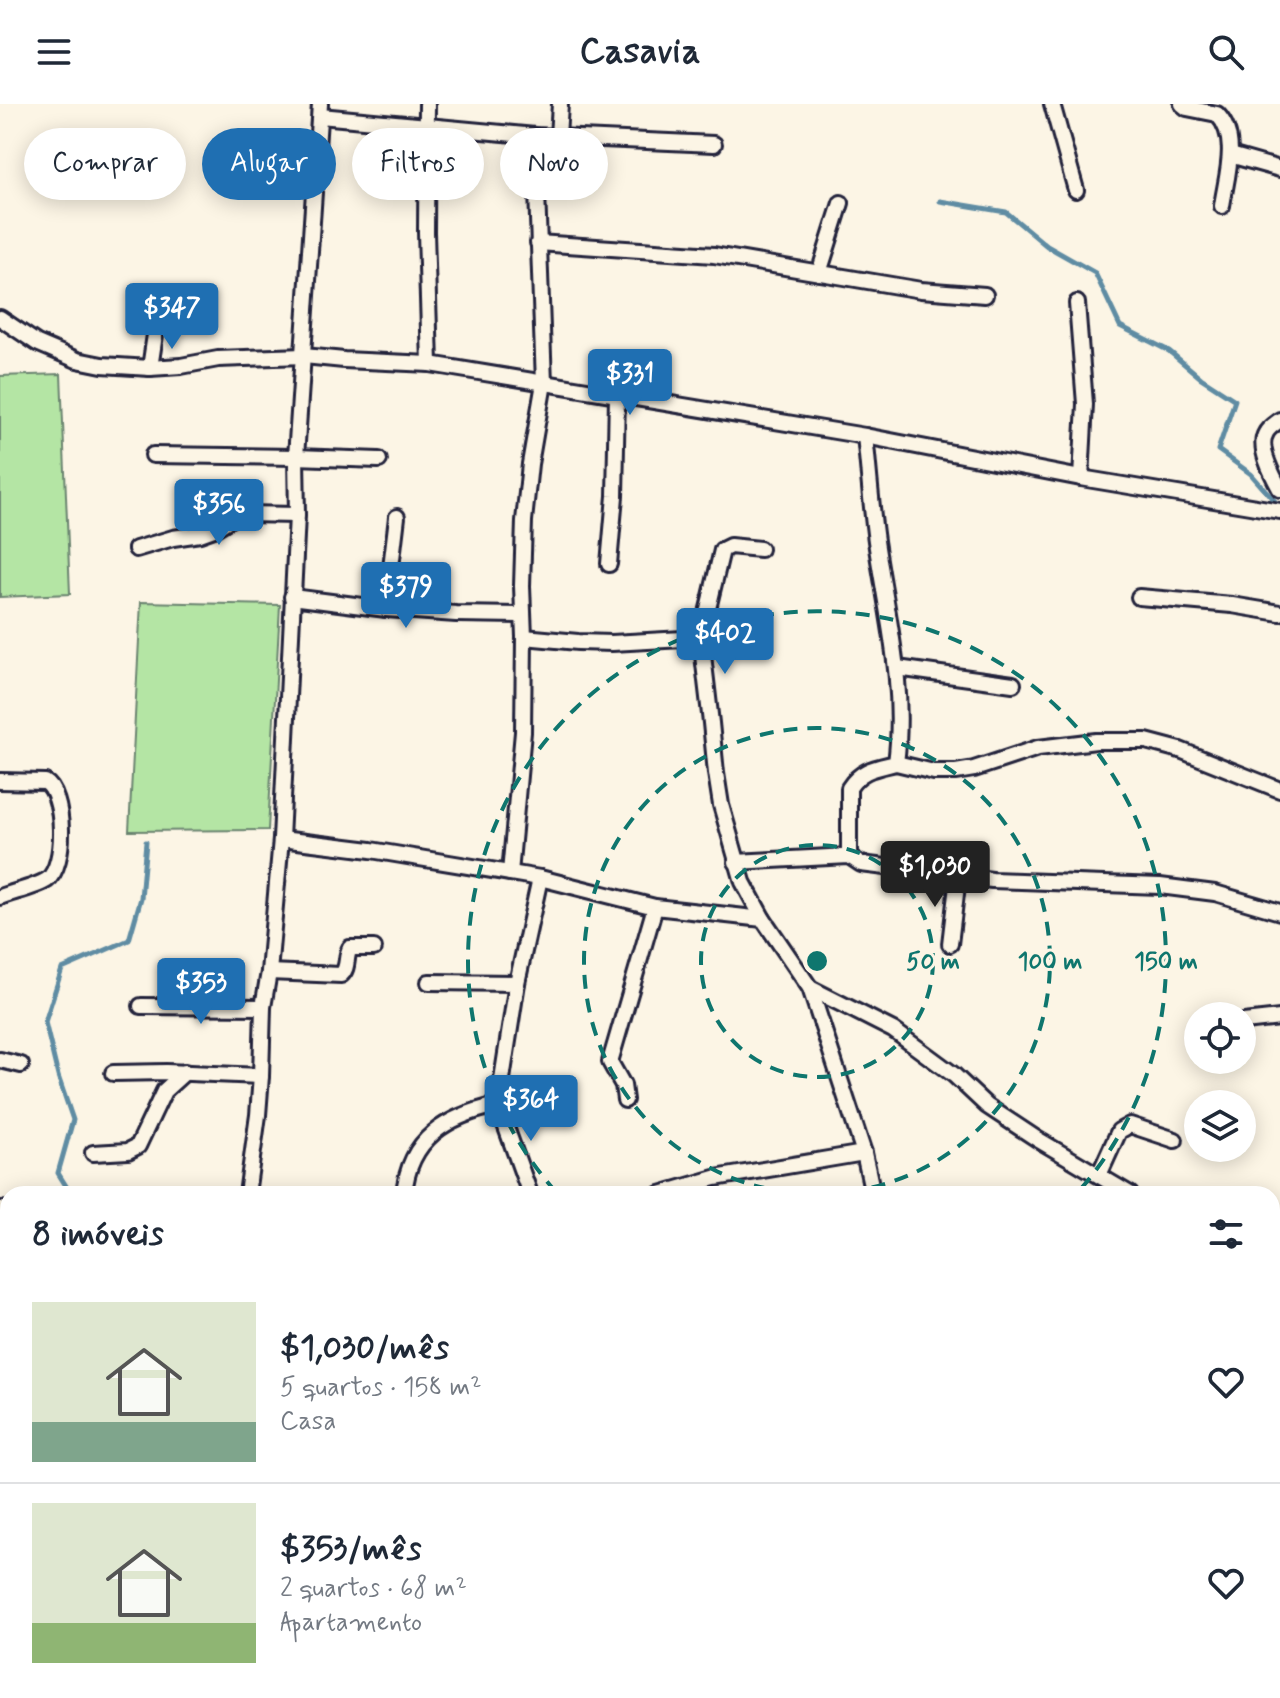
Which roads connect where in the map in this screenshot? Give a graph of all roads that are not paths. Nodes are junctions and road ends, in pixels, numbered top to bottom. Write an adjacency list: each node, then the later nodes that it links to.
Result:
1 (427, 104): 6 (street)
2 (560, 104): 7 (street)
3 (1052, 104): 13 (street)
4 (1182, 104): 11 (street)
5 (320, 110): 6 (street); 23 (street)
6 (425, 127): 8 (street); 24 (street)
7 (559, 128)
8 (500, 133)
9 (608, 139): 10 (street)
10 (714, 144)
11 (1230, 155): 12 (street); 16 (street)
12 (1280, 169)
13 (1076, 190)
14 (537, 200): 17 (street)
15 (841, 203): 18 (street)
16 (1222, 206)
17 (538, 243): 18 (street); 26 (street)
18 (819, 273): 19 (street)
19 (985, 295)
20 (1077, 303): 33 (street)
21 (0, 318): 25 (street)
22 (156, 328): 25 (street)
23 (304, 356): 24 (street); 25 (street); 31 (street)
24 (430, 364): 26 (street)
25 (150, 368)
26 (544, 383): 27 (street); 45 (street)
27 (617, 395): 29 (street); 40 (street)
28 (1280, 420): 34 (street)
29 (865, 436): 33 (street); 48 (street)
30 (153, 455): 31 (street)
31 (296, 457): 32 (street); 36 (street)
32 (379, 460)
33 (1081, 478): 35 (street)
34 (1280, 489)
35 (1280, 511)
36 (297, 515): 38 (street); 41 (street)
37 (397, 517): 43 (street)
38 (136, 549)
39 (760, 549): 47 (street)
40 (609, 564)
41 (292, 597): 43 (street); 53 (street)
42 (1139, 597): 44 (street)
43 (386, 609): 45 (street)
44 (1280, 613)
45 (522, 615): 46 (street)
46 (524, 637): 47 (street); 56 (street)
47 (701, 638): 55 (street)
48 (897, 668): 49 (street); 50 (street)
49 (1013, 684)
50 (896, 763): 52 (street); 54 (street)
51 (0, 781): 59 (street)
52 (1280, 790)
53 (281, 839): 56 (street); 65 (street)
54 (849, 856): 55 (street); 57 (street)
55 (736, 862): 62 (street)
56 (510, 873): 58 (street)
57 (958, 877): 61 (street); 63 (street)
58 (540, 878): 60 (street); 67 (street)
59 (0, 897)
60 (655, 907): 62 (street); 78 (street)
61 (1280, 912)
62 (763, 919): 68 (street)
63 (950, 944)
64 (374, 948): 65 (street)
65 (269, 972): 70 (street)
66 (429, 982): 67 (street)
67 (517, 983): 79 (street)
68 (810, 988): 82 (street); 83 (street)
69 (141, 1006): 70 (street)
70 (263, 1007): 77 (street)
71 (1280, 1018): 72 (street)
72 (1256, 1021)
73 (0, 1060): 74 (street)
74 (21, 1065)
75 (185, 1072): 76 (street); 77 (street); 81 (street)
76 (113, 1073)
77 (261, 1076): 84 (street)
78 (625, 1100)
79 (498, 1105): 85 (street); 86 (street)
80 (1175, 1140): 83 (street)
81 (93, 1153)
82 (864, 1153): 87 (street); 88 (street)
83 (1099, 1175): 89 (street)
84 (248, 1186)
85 (404, 1186)
86 (527, 1186)
87 (688, 1186)
88 (871, 1186)
89 (1117, 1186)

